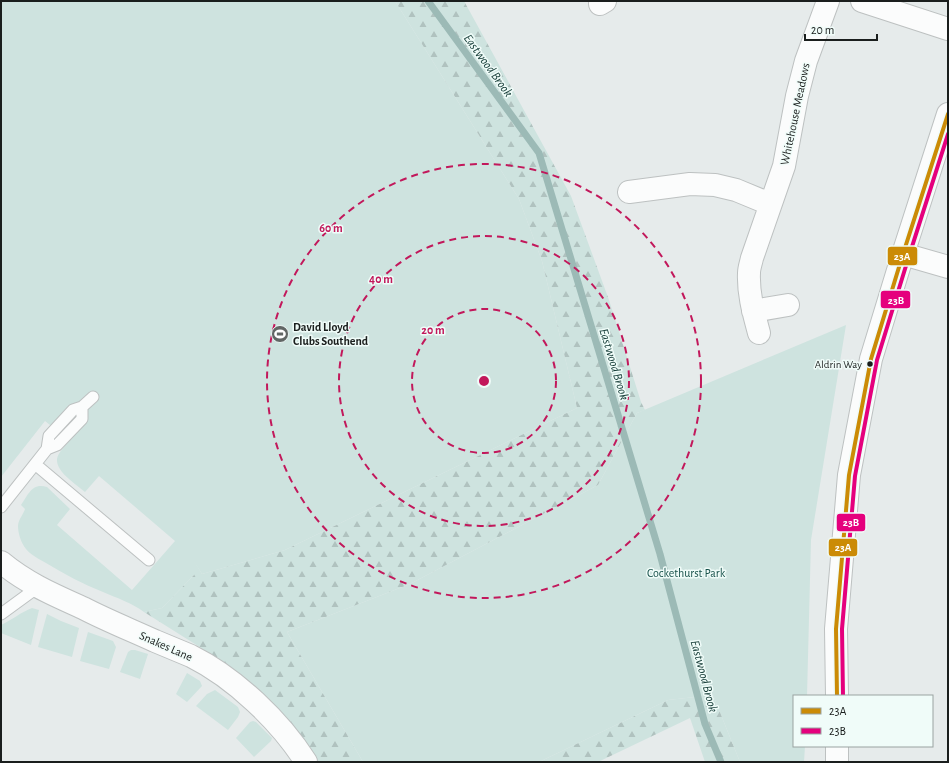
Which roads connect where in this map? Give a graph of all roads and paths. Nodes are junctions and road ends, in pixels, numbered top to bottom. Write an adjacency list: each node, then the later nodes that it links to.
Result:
1 (828, 1): 6 (street, Whitehouse Meadows)
2 (862, 1): 3 (street)
3 (948, 29)
4 (948, 114): 7 (street)
5 (629, 192): 6 (street)
6 (770, 204): 10 (street, Whitehouse Meadows)
7 (903, 254): 8 (street); 19 (street)
8 (948, 267)
9 (788, 304): 10 (street)
10 (753, 311): 11 (street, Whitehouse Meadows)
11 (759, 333)
12 (93, 397): 13 (lane)
13 (35, 464): 14 (lane); 15 (lane)
14 (1, 507)
15 (149, 560)
16 (1, 562): 17 (street, Snakes Lane)
17 (38, 587): 18 (lane); 21 (street, Snakes Lane)
18 (1, 614)
19 (837, 695)
20 (837, 747): 22 (street)
21 (306, 762)
22 (837, 762)

